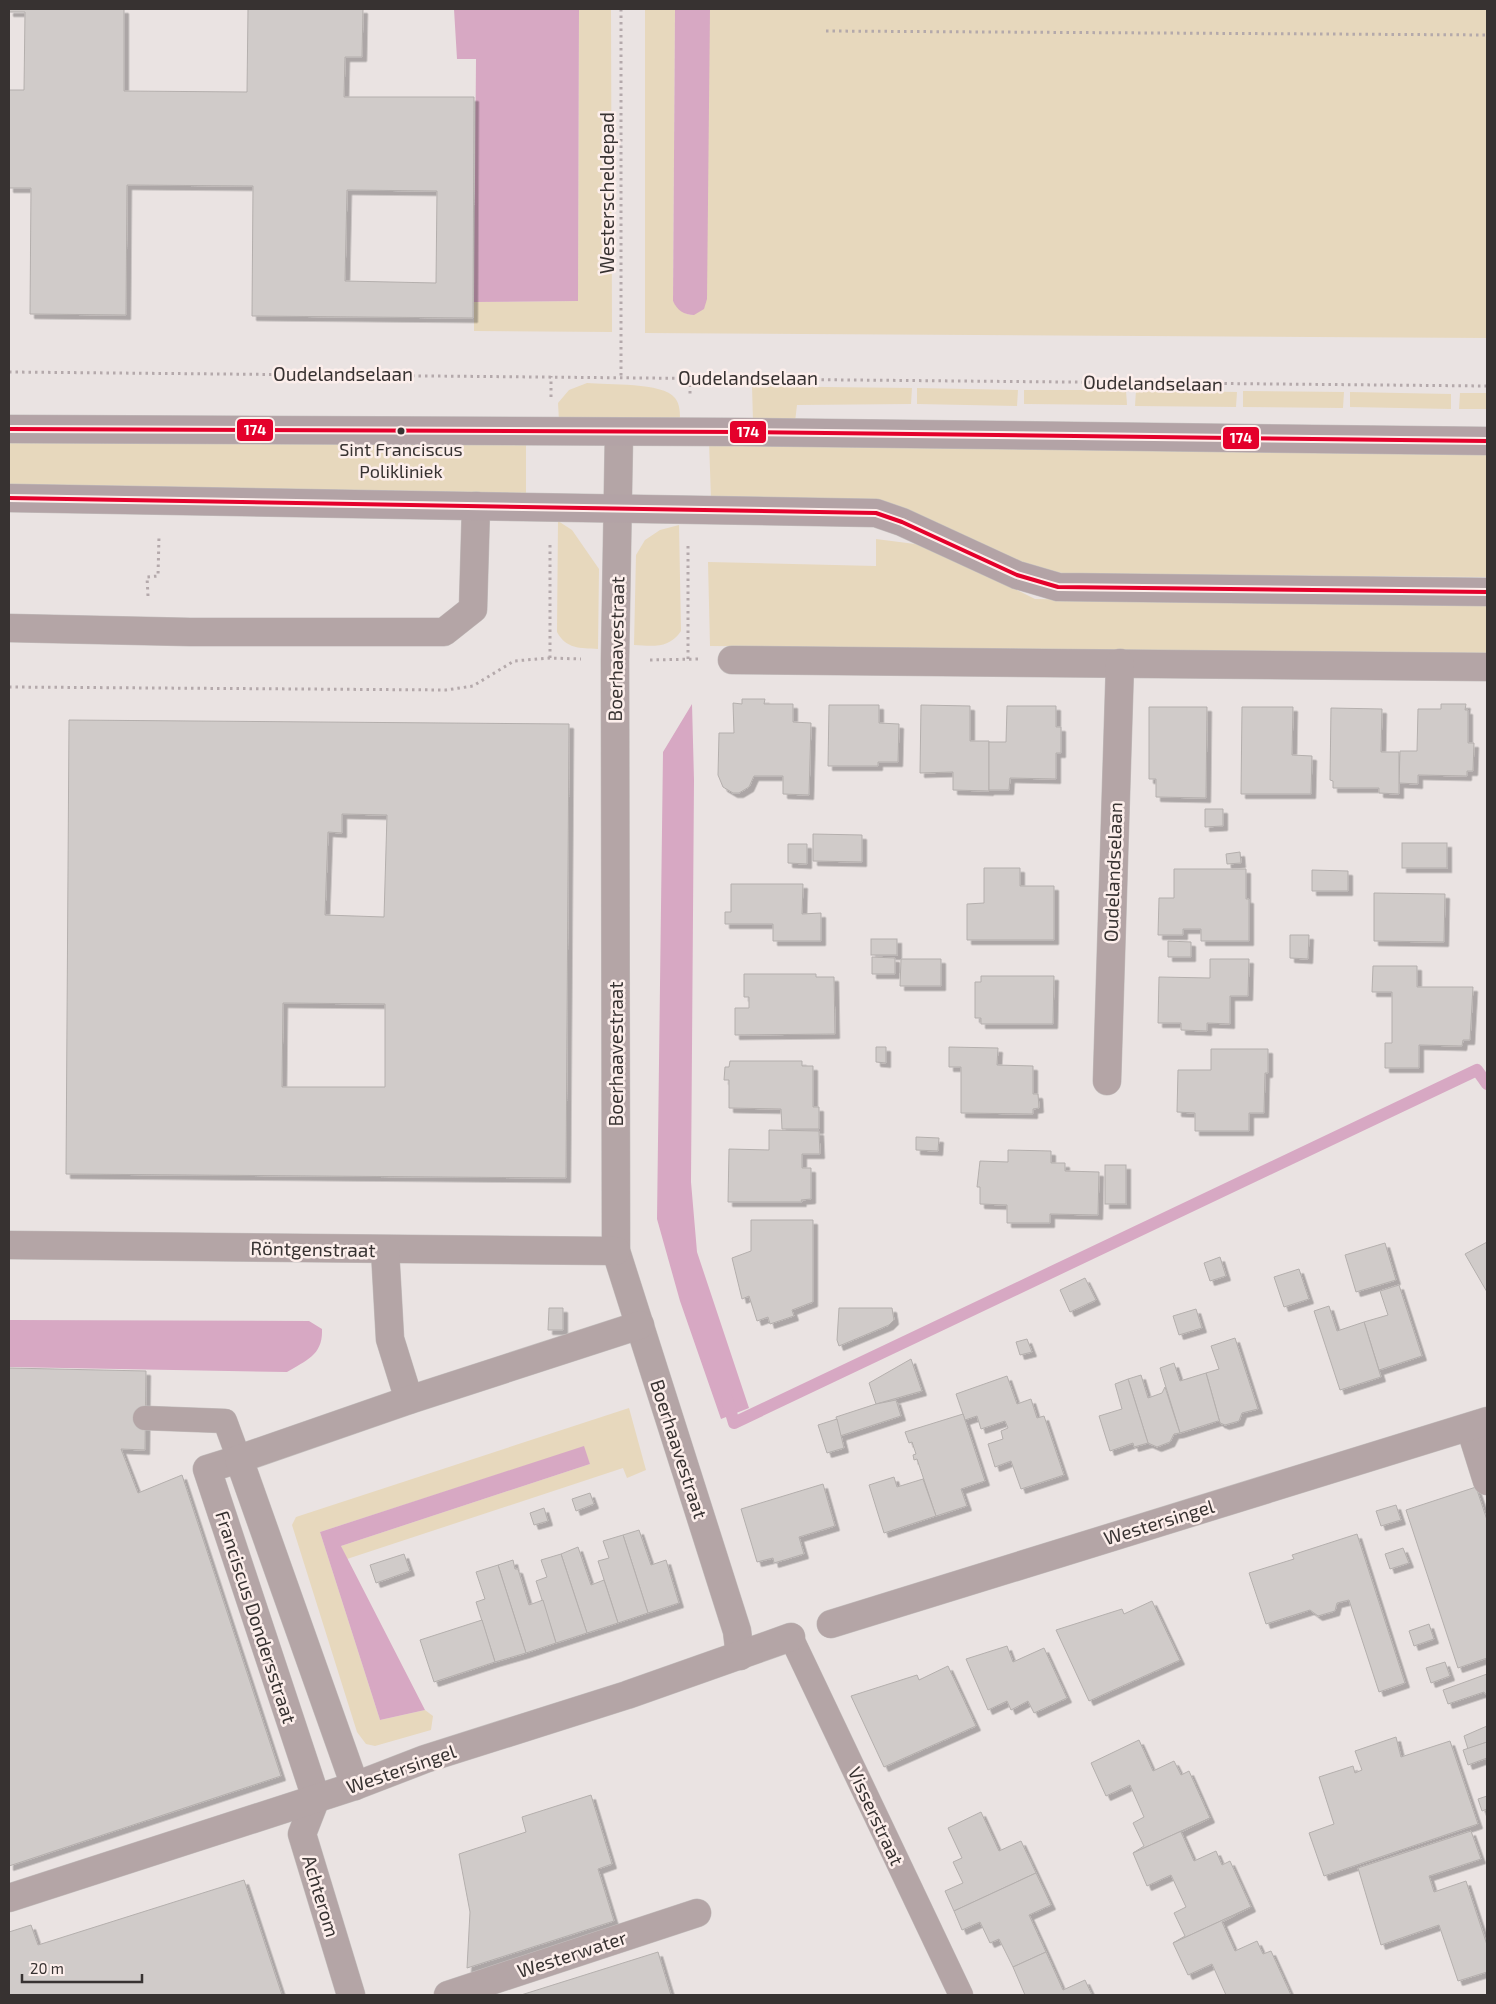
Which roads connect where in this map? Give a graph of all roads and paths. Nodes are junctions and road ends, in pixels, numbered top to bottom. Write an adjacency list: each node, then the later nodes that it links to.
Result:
1 (620, 9): 5 (path, Westerscheldepad)
2 (826, 32): 3 (path)
3 (1487, 35)
4 (9, 372): 5 (path, Oudelandselaan)
5 (621, 377): 6 (path, Oudelandselaan)
6 (1487, 386)
7 (9, 429): 8 (street)
8 (619, 433): 9 (street); 13 (street, Boerhaavestraat)
9 (1487, 441)
10 (9, 498): 11 (street)
11 (161, 500): 12 (street); 16 (path)
12 (476, 506): 13 (street); 16 (street)
13 (618, 507): 14 (street); 17 (street, Boerhaavestraat)
14 (1487, 592)
15 (9, 628): 16 (street)
16 (148, 631)
17 (615, 660): 18 (path); 21 (path); 25 (street, Boerhaavestraat)
18 (732, 660): 19 (street)
19 (1120, 663): 20 (street); 22 (street, Oudelandselaan)
20 (1487, 667)
21 (9, 687)
22 (1106, 1081)
23 (9, 1245): 24 (street, Röntgenstraat)
24 (385, 1250): 25 (street, Röntgenstraat); 27 (street)
25 (616, 1251): 26 (street, Boerhaavestraat)
26 (640, 1325): 27 (street, Franciscus Dondersstraat); 34 (street, Boerhaavestraat)
27 (409, 1400): 30 (street, Franciscus Dondersstraat)
28 (145, 1418): 30 (lane)
29 (1478, 1424): 31 (street); 32 (street, Westersingel)
30 (239, 1459): 35 (street, Franciscus Dondersstraat); 36 (street, Franciscus Dondersstraat)
31 (1487, 1481)
32 (831, 1624)
33 (791, 1637): 34 (street, Westersingel); 41 (lane, Visserstraat)
34 (740, 1656): 35 (street, Westersingel)
35 (355, 1786): 36 (street, Westersingel)
36 (316, 1798): 37 (street, Westersingel); 39 (street, Achterom)
37 (9, 1898)
38 (697, 1913): 40 (street, Westerwater)
39 (351, 1995)
40 (448, 1995)
41 (961, 1995)

